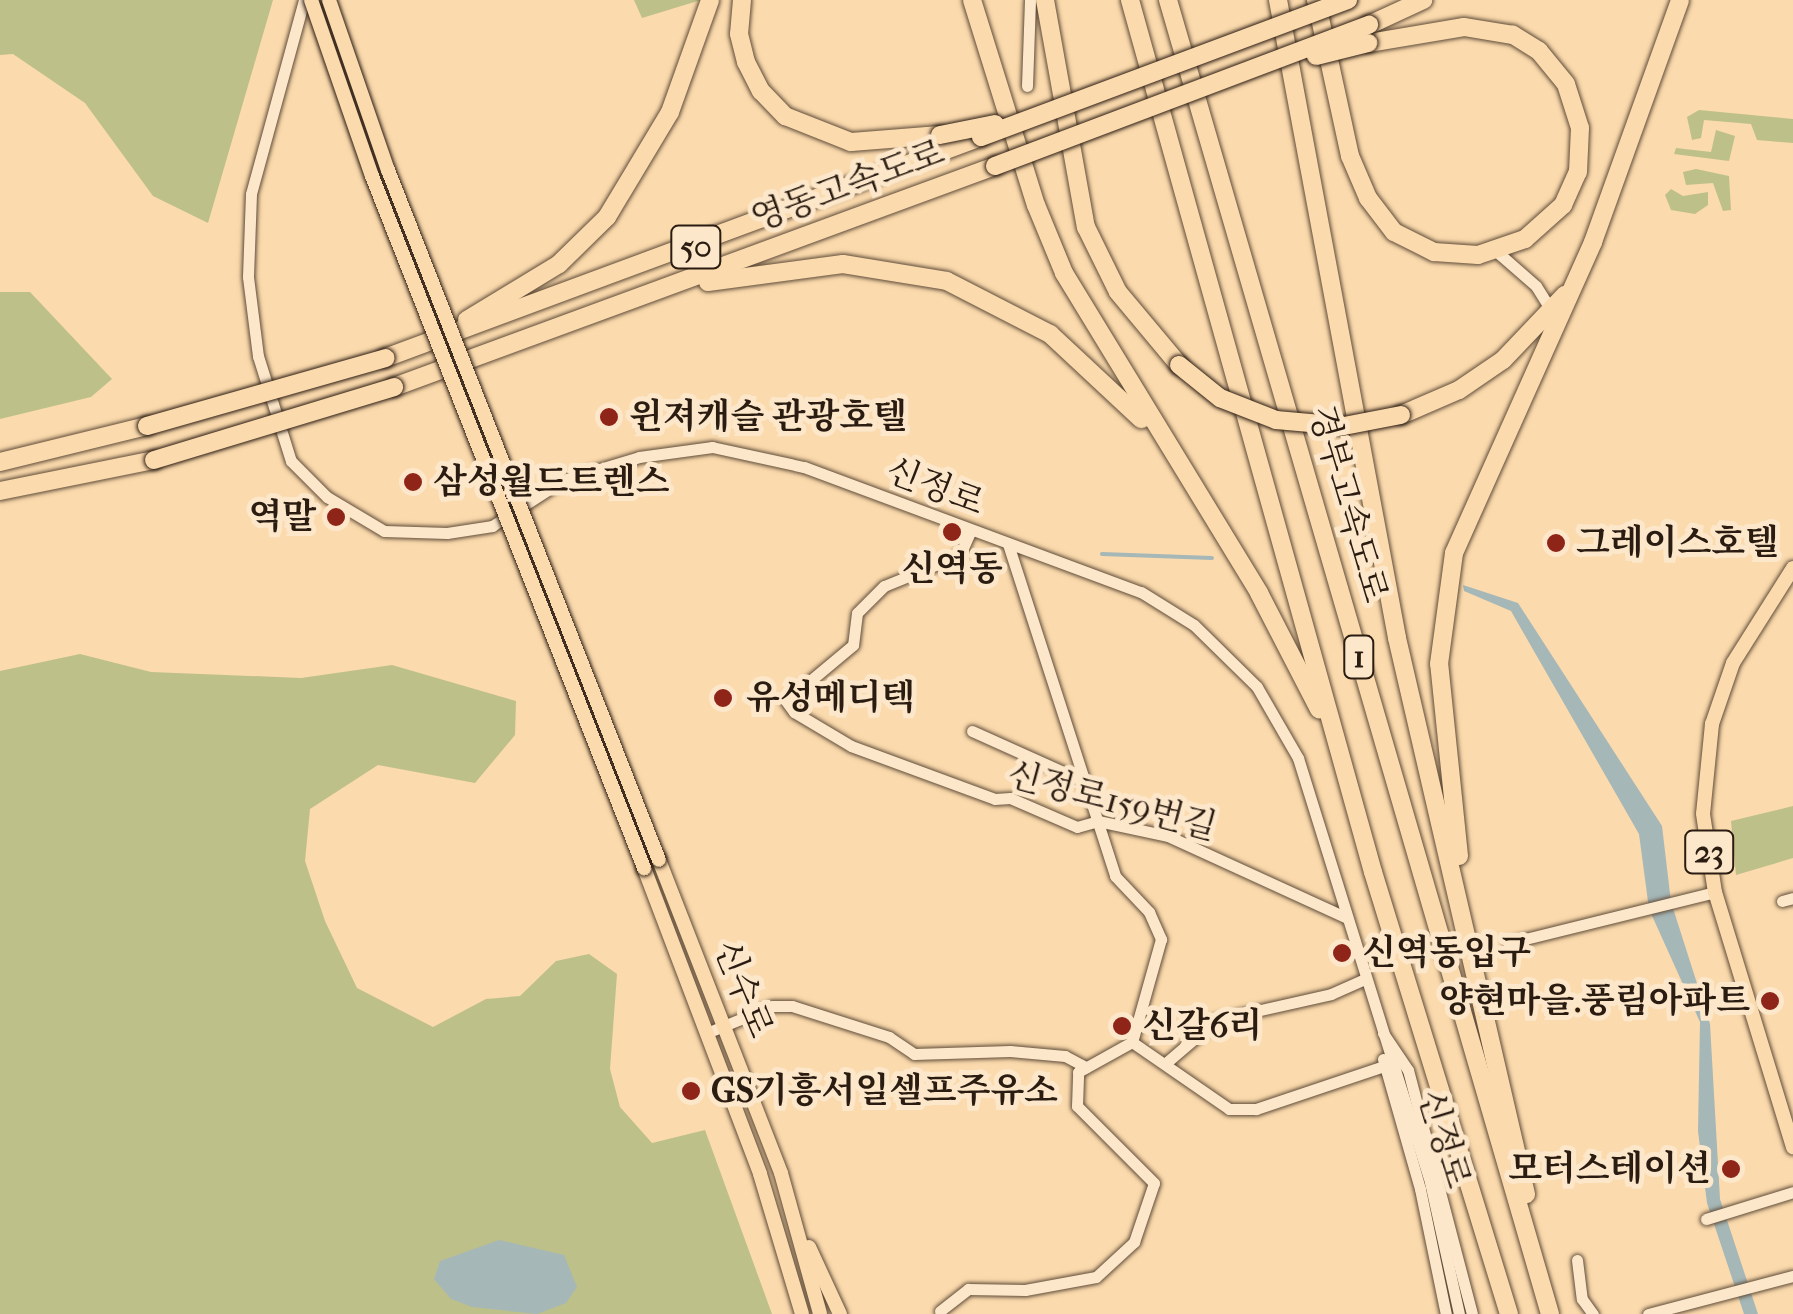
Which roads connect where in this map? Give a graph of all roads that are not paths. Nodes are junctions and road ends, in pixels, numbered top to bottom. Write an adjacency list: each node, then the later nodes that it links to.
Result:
1 (308, 0): 26 (street, 신정로); 40 (main road, 신수로, bridge)
2 (328, 0): 38 (main road, 신수로, bridge)
3 (710, 0): 22 (highway)
4 (742, 0): 17 (highway, bridge)
5 (972, 0): 24 (highway)
6 (1030, 0): 16 (street)
7 (1045, 0): 21 (highway, bridge)
8 (1130, 0): 31 (highway, 경부고속도로 / 1)
9 (1168, 0): 59 (highway, 경부고속도로 / 1)
10 (1278, 0): 36 (highway)
11 (1316, 0): 19 (highway)
12 (1348, 0): 17 (highway, 영동고속도로 / 50, bridge)
13 (1423, 0): 15 (highway)
14 (1680, 0): 18 (highway)
15 (1368, 34): 19 (highway); 20 (highway, 영동고속도로 / 50, bridge)
16 (1026, 86)
17 (1054, 113): 22 (highway, 영동고속도로 / 50, bridge)
18 (1593, 242): 21 (highway); 36 (highway)
19 (1496, 251): 21 (street)
20 (644, 296): 24 (highway); 25 (highway, 영동고속도로 / 50, bridge)
21 (1552, 312)
22 (408, 350): 23 (highway, 영동고속도로 / 50, bridge)
23 (0, 462)
24 (1194, 488): 31 (highway)
25 (0, 491)
26 (970, 530): 27 (street, 신정로); 32 (street, 신정로159번길)
27 (1008, 544): 30 (street); 34 (street, 신정로)
28 (1793, 568): 33 (main road, 23)
29 (972, 731): 30 (street)
30 (1083, 781): 32 (street)
31 (1353, 798): 58 (highway, 경부고속도로 / 1)
32 (1098, 821): 34 (street, 신정로159번길); 41 (street)
33 (1715, 892): 35 (street); 45 (main road, 23)
34 (1346, 918): 37 (street, 신정로)
35 (1509, 943)
36 (1475, 955): 59 (highway)
37 (1365, 979): 39 (street, 신정로); 42 (street)
38 (726, 1025): 40 (street); 44 (street); 46 (main road, 신수로)
39 (1380, 1030): 43 (street); 56 (street, 신정로); 57 (street)
40 (709, 1032): 52 (main road, 신수로)
41 (1132, 1042): 42 (street); 44 (street)
42 (1167, 1062): 43 (street)
43 (1384, 1066): 55 (street)
44 (1086, 1067): 51 (street)
45 (1793, 1147)
46 (781, 1173): 53 (main road, 신수로); 54 (main road)
47 (1793, 1192): 48 (street)
48 (1706, 1219)
49 (1577, 1260): 60 (street)
50 (1793, 1276): 61 (street)
51 (940, 1311)
52 (798, 1314)
53 (820, 1314)
54 (838, 1314)
55 (1446, 1314)
56 (1460, 1314)
57 (1472, 1314)
58 (1508, 1314)
59 (1550, 1314)
60 (1593, 1314)
61 (1648, 1314)

